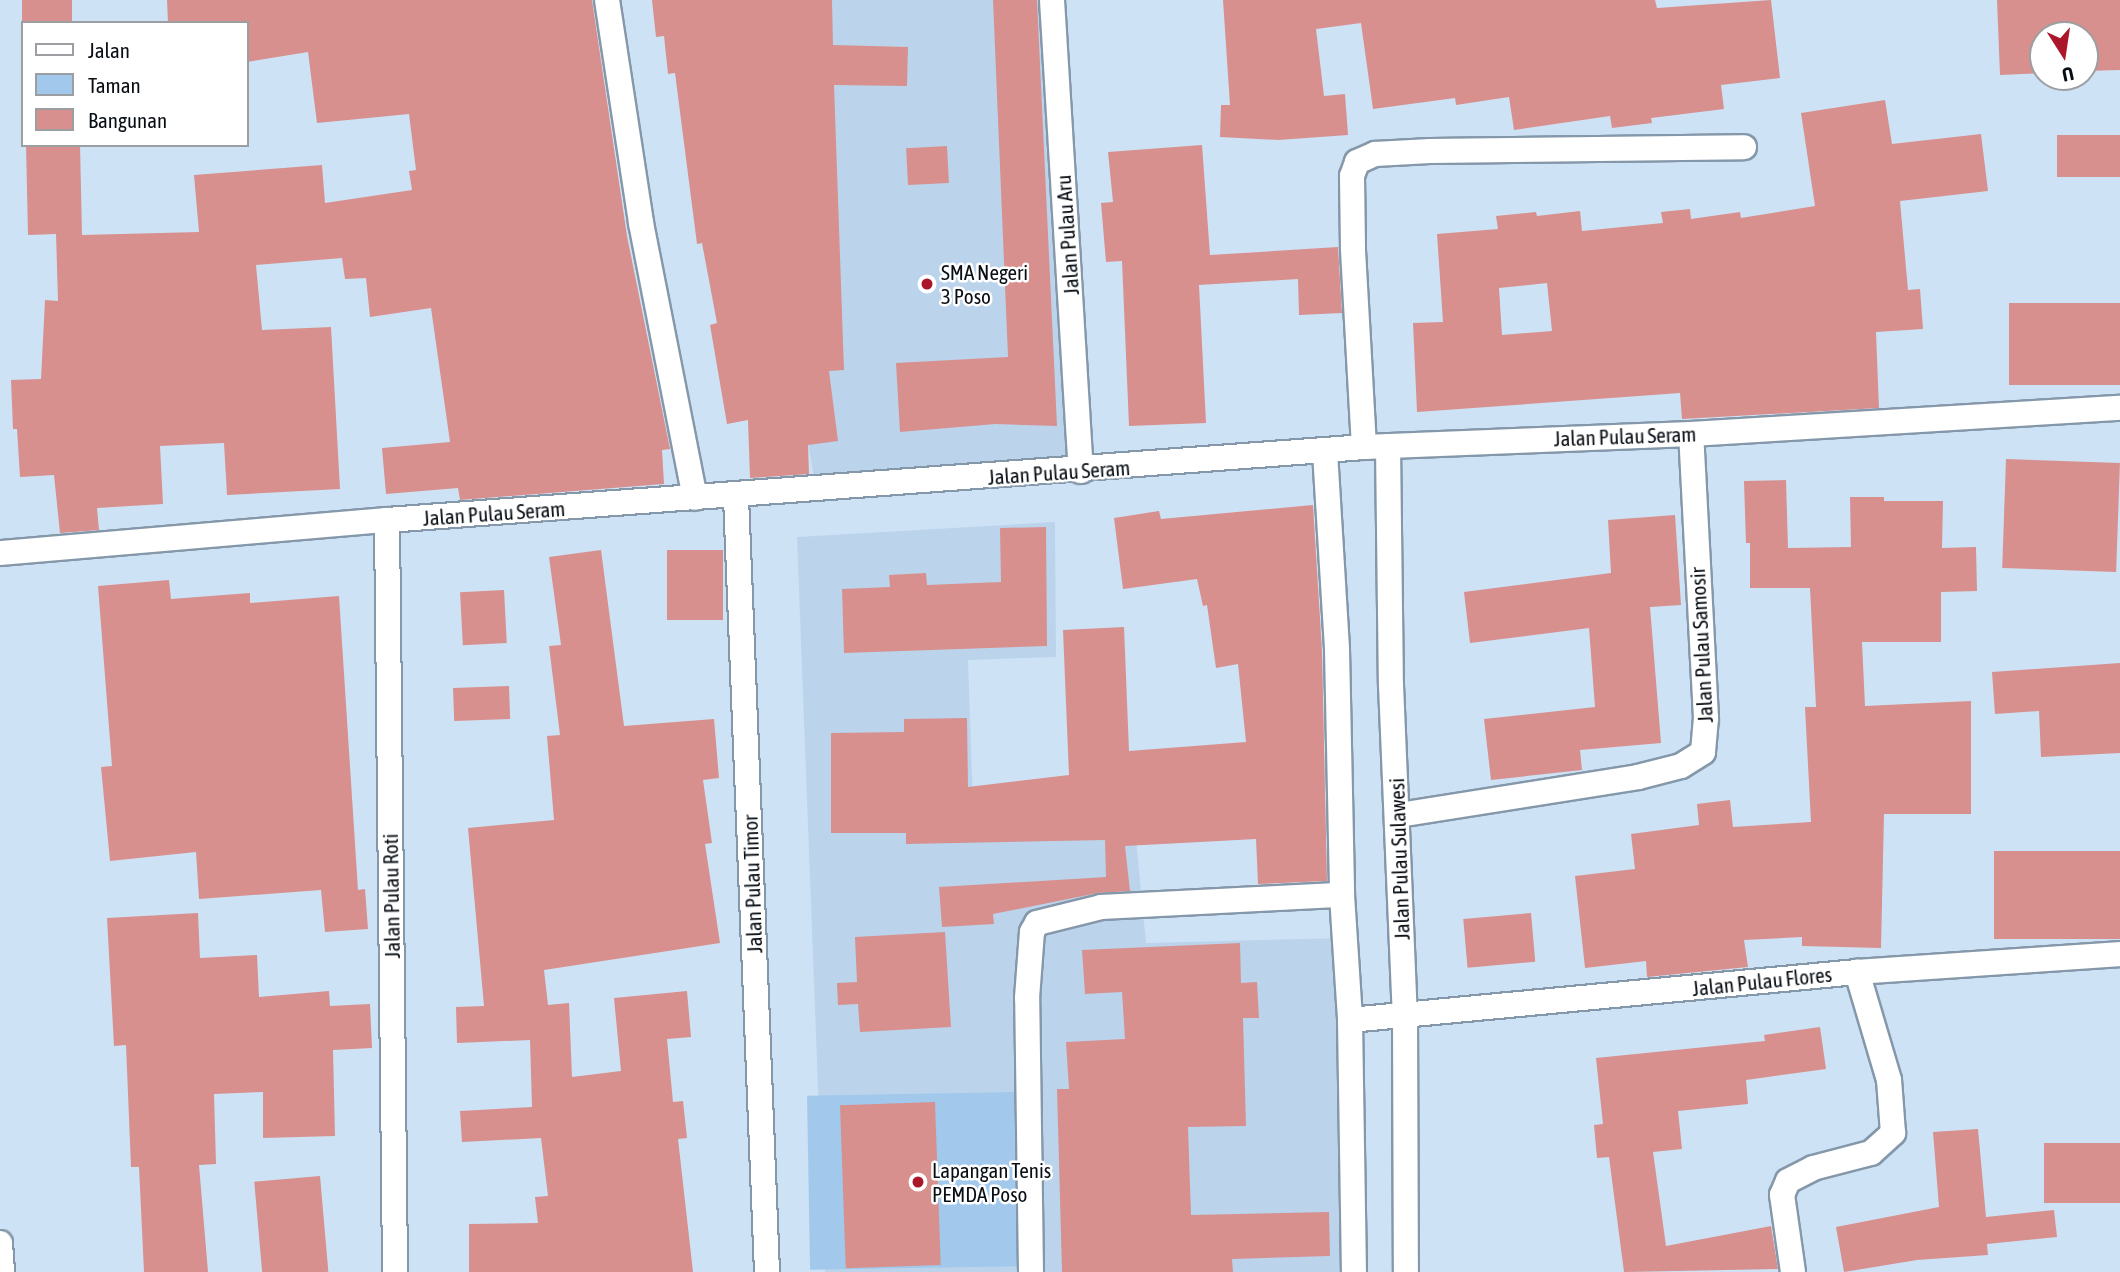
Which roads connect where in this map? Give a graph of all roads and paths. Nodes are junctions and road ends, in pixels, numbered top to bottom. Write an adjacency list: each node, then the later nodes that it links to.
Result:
1 (607, 0): 10 (street)
2 (1052, 0): 8 (street, Jalan Pulau Aru)
3 (1744, 147): 6 (street, Jalan Pulau Sulawesi)
4 (2120, 408): 5 (street, Jalan Pulau Seram)
5 (1691, 434): 6 (street, Jalan Pulau Seram); 13 (street, Jalan Pulau Samosir)
6 (1376, 447): 7 (street, Jalan Pulau Seram); 13 (street, Jalan Pulau Sulawesi)
7 (1325, 452): 8 (street, Jalan Pulau Seram); 14 (street)
8 (1081, 471): 9 (street, Jalan Pulau Seram)
9 (736, 497): 10 (street, Jalan Pulau Seram); 22 (street, Jalan Pulau Timor)
10 (695, 498): 11 (street, Jalan Pulau Seram)
11 (387, 520): 12 (street, Jalan Pulau Seram); 21 (street, Jalan Pulau Roti)
12 (0, 554)
13 (1399, 815): 17 (street, Jalan Pulau Sulawesi)
14 (1342, 895): 18 (street); 23 (street)
15 (2120, 954): 16 (street, Jalan Pulau Flores)
16 (1857, 972): 17 (street, Jalan Pulau Flores); 26 (street)
17 (1405, 1016): 18 (street, Jalan Pulau Flores); 25 (street, Jalan Pulau Sulawesi)
18 (1350, 1020): 24 (street)
19 (0, 1243): 20 (street)
20 (2, 1272)
21 (396, 1272)
22 (767, 1272)
23 (1031, 1272)
24 (1354, 1272)
25 (1406, 1272)
26 (1793, 1272)

